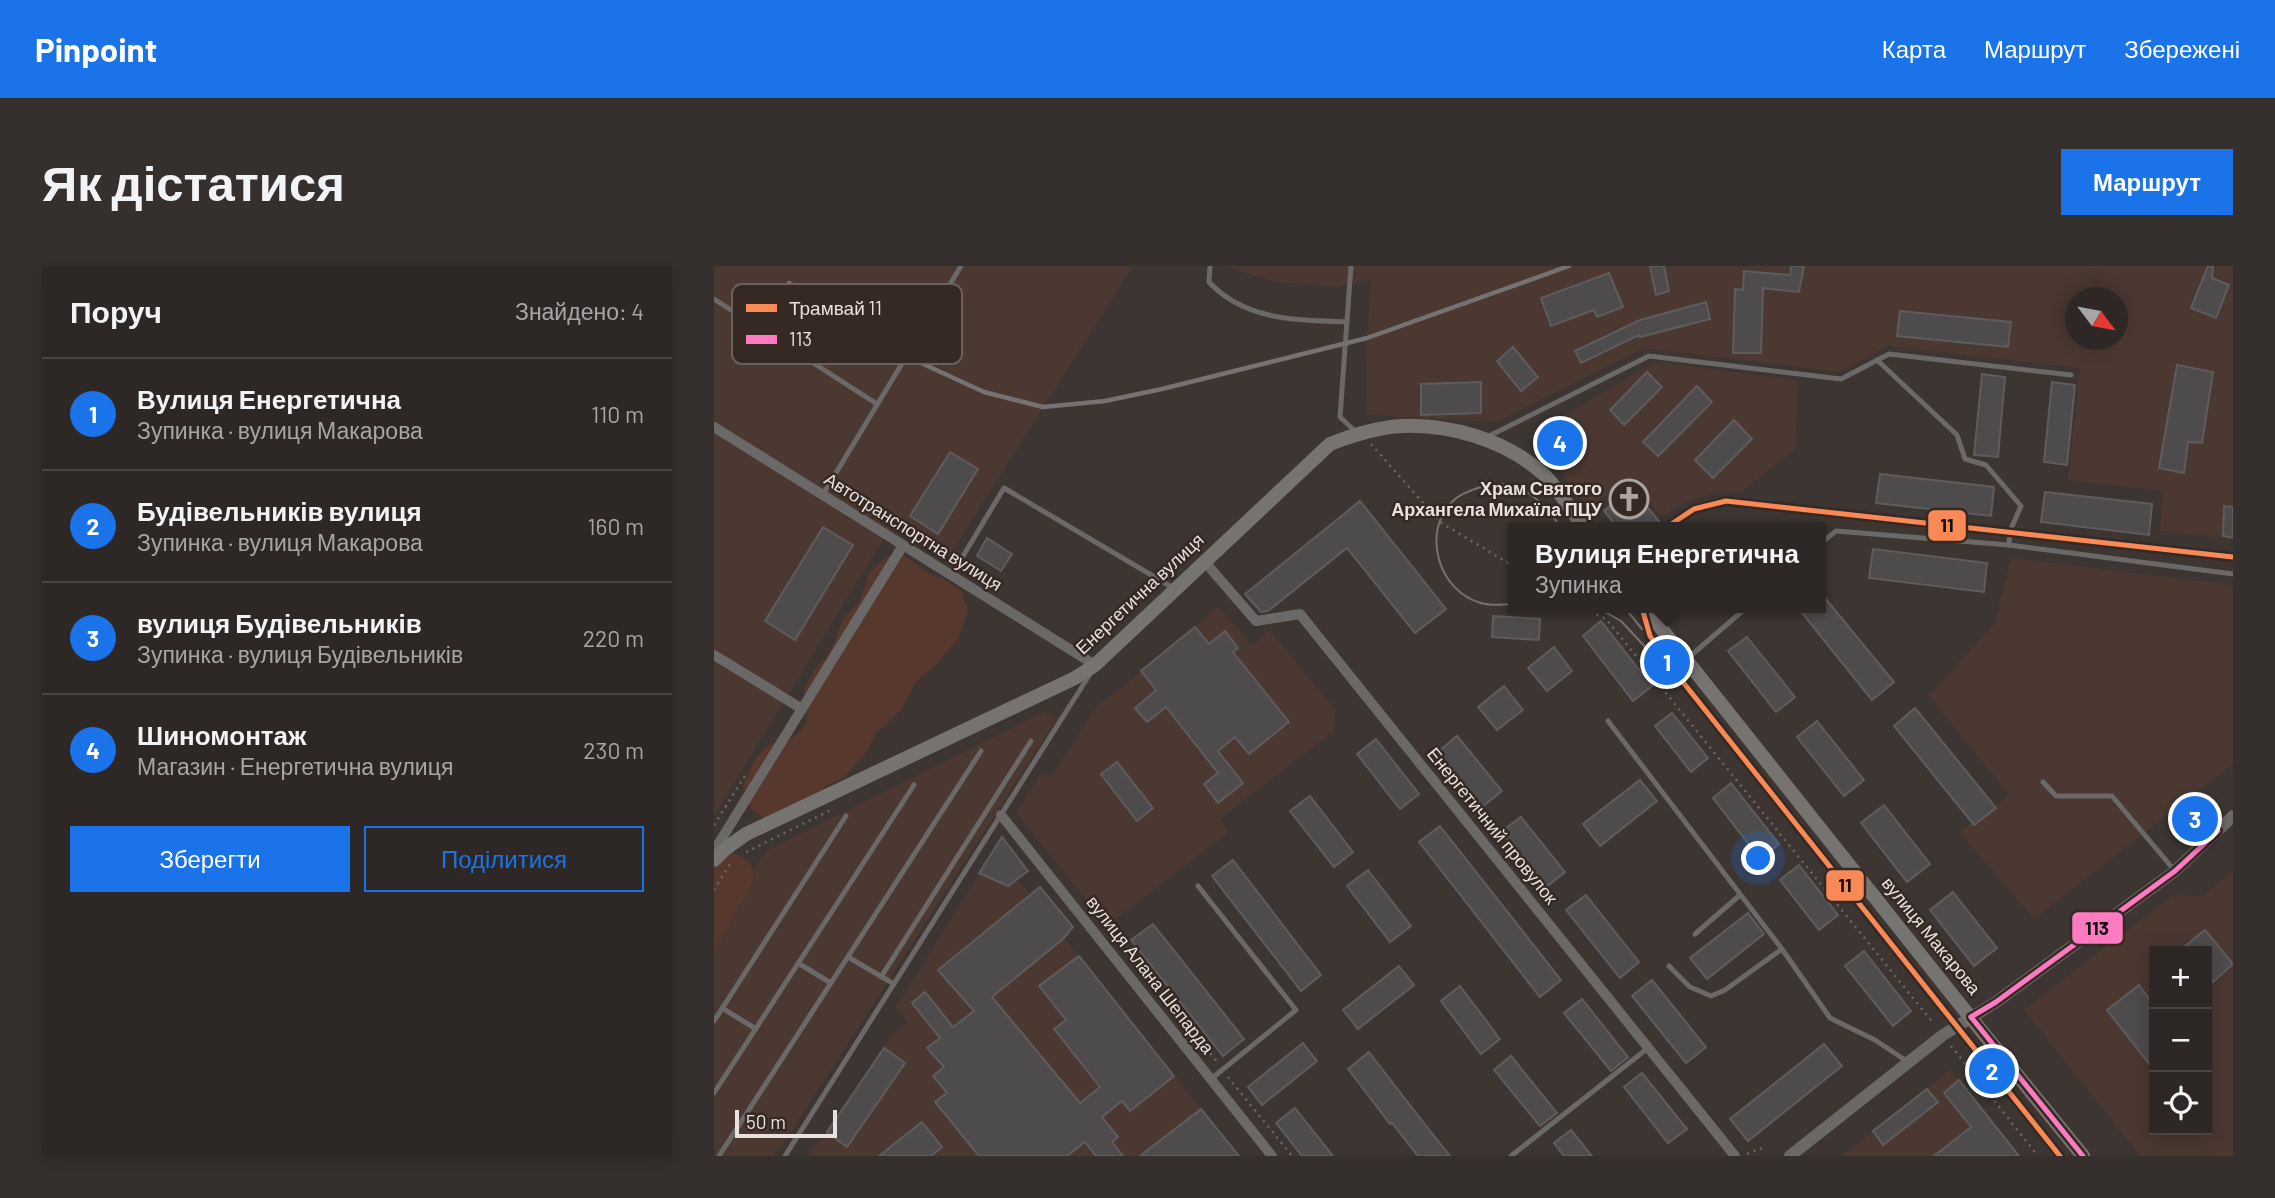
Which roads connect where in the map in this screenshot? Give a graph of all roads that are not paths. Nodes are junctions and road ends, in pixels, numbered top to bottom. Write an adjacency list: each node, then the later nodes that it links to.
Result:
1 (961, 266): 4 (lane)
2 (1210, 266): 7 (lane)
3 (1351, 266): 7 (lane)
4 (950, 284)
5 (714, 299): 6 (lane)
6 (732, 311)
7 (1347, 322): 14 (lane)
8 (1877, 360): 11 (lane); 15 (lane); 19 (lane)
9 (815, 364): 12 (lane)
10 (901, 364): 12 (lane)
11 (2071, 374)
12 (877, 404): 16 (lane)
13 (714, 427): 16 (street, Автотранспортна вулиця)
14 (1363, 438): 15 (main road, Енергетична вулиця); 21 (main road, Енергетична вулиця)
15 (1484, 438): 17 (main road, Енергетична вулиця)
16 (822, 496): 20 (street, Автотранспортна вулиця)
17 (1580, 522)
18 (1826, 539): 19 (lane)
19 (2009, 545): 22 (lane)
20 (902, 547): 23 (street, Автотранспортна вулиця); 30 (street)
21 (1204, 561): 24 (main road, Енергетична вулиця); 56 (street, Енергетичний провулок)
22 (2233, 575)
23 (951, 576): 24 (lane); 29 (street, Автотранспортна вулиця)
24 (1175, 589): 29 (main road, Енергетична вулиця)
25 (1649, 613): 28 (main road, вулиця Макарова)
26 (1740, 613): 28 (lane)
27 (714, 655): 30 (street)
28 (1686, 659): 53 (main road, вулиця Макарова)
29 (1095, 665): 36 (lane); 40 (main road, Енергетична вулиця)
30 (802, 709): 39 (street)
31 (1608, 721): 43 (lane)
32 (1031, 741): 49 (lane)
33 (981, 751): 46 (lane)
34 (2043, 782): 41 (lane)
35 (914, 785): 47 (lane)
36 (1001, 815): 51 (lane); 58 (street, вулиця Алана Шепарда)
37 (846, 816): 52 (lane)
38 (2233, 816): 41 (street)
39 (714, 851)
40 (714, 860)
41 (2175, 871): 53 (street)
42 (1198, 886): 58 (lane)
43 (1740, 895): 44 (lane); 45 (lane)
44 (1695, 934)
45 (1782, 949): 48 (lane); 57 (lane)
46 (848, 957): 49 (lane); 50 (lane)
47 (798, 963): 50 (lane); 55 (lane)
48 (1669, 966)
49 (881, 977): 51 (lane)
50 (831, 983): 60 (lane)
51 (894, 984): 61 (lane)
52 (722, 1008): 54 (lane); 55 (lane)
53 (1971, 1017): 57 (street); 66 (main road, вулиця Макарова)
54 (714, 1021)
55 (755, 1028): 59 (lane)
56 (1648, 1048): 63 (lane); 64 (street, Енергетичний провулок)
57 (1908, 1062): 65 (street)
58 (1211, 1079): 62 (street, вулиця Алана Шепарда)
59 (714, 1093)
60 (719, 1156)
61 (785, 1156)
62 (1272, 1156)
63 (1511, 1156)
64 (1738, 1156)
65 (1790, 1156)
66 (2083, 1156)

